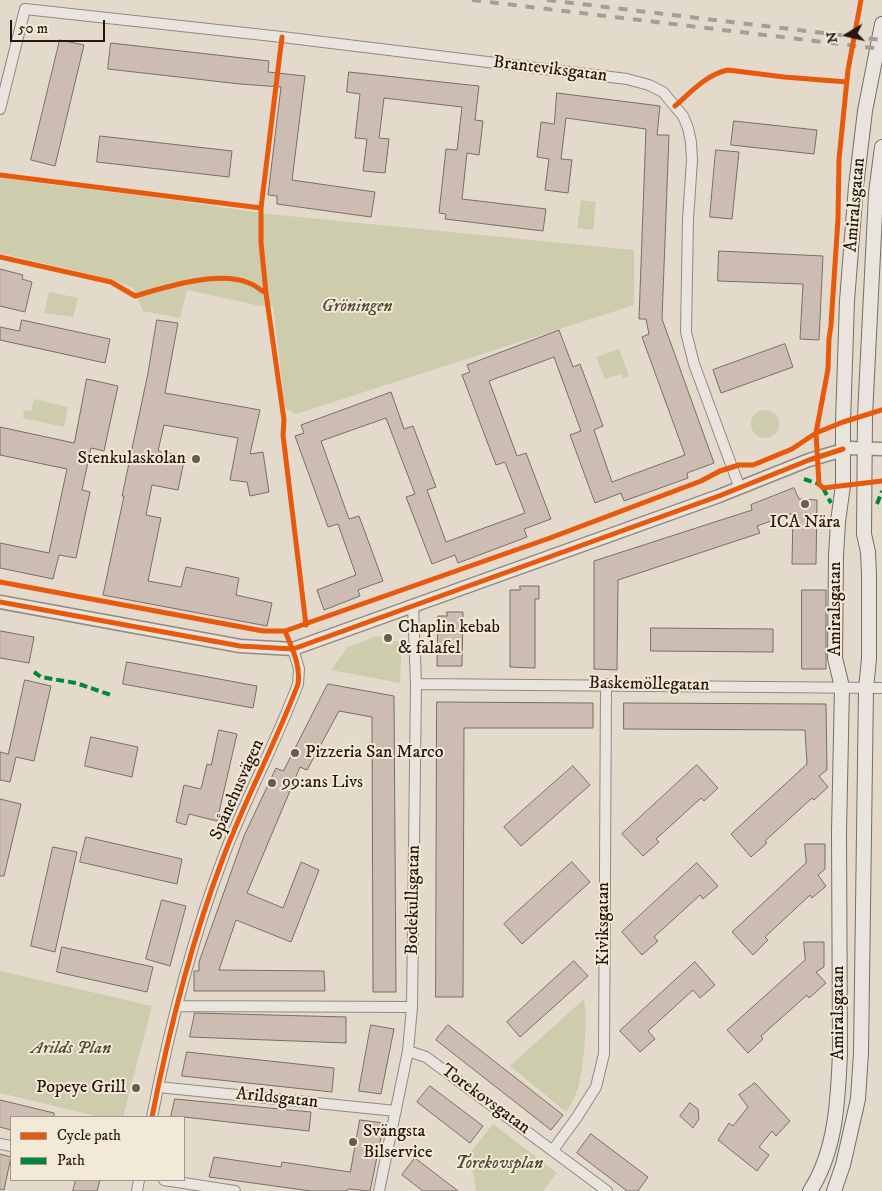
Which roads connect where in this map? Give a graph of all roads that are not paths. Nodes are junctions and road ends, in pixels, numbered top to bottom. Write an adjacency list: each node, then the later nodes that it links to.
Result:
1 (882, 24): 5 (main road, Amiralsgatan)
2 (0, 109): 7 (street, Branteviksgatan)
3 (882, 147): 4 (main road, Amiralsgatan)
4 (864, 448): 5 (street); 6 (street); 14 (main road, Amiralsgatan)
5 (847, 449): 7 (street); 13 (main road, Amiralsgatan)
6 (882, 449)
7 (739, 486): 9 (street)
8 (0, 602): 10 (street)
9 (413, 606): 10 (street); 11 (street, Bodekullsgatan)
10 (293, 649): 16 (street, Spånehusvägen)
11 (416, 684): 12 (street, Baskemöllegatan); 17 (street, Bodekullsgatan)
12 (606, 684): 13 (street, Baskemöllegatan); 22 (street, Kiviksgatan)
13 (842, 687): 14 (street, Baskemöllegatan); 27 (main road, Amiralsgatan)
14 (866, 688): 15 (street, Baskemöllegatan); 28 (main road, Amiralsgatan)
15 (882, 688)
16 (177, 1006): 17 (street); 19 (street, Spånehusvägen)
17 (412, 1007): 18 (street, Bodekullsgatan)
18 (408, 1051): 20 (street, Bodekullsgatan); 22 (street, Torekovsgatan)
19 (158, 1088): 20 (street, Arildsgatan); 21 (street, Spånehusvägen)
20 (396, 1111): 25 (street, Bodekullsgatan)
21 (152, 1116)
22 (553, 1150): 26 (street, Torekovsgatan)
23 (170, 1181): 24 (street)
24 (235, 1191)
25 (379, 1191)
26 (606, 1191)
27 (810, 1191)
28 (834, 1191)

